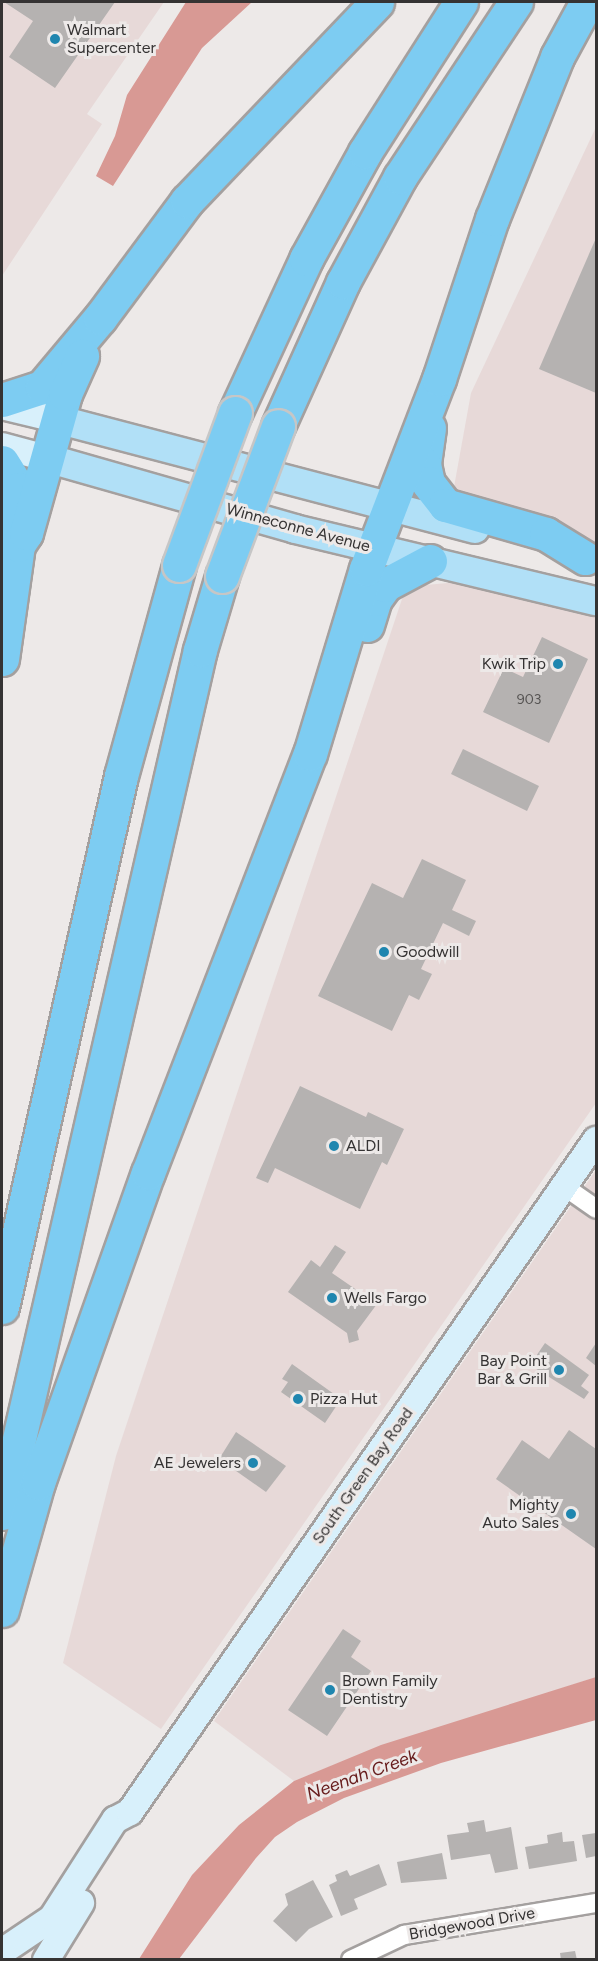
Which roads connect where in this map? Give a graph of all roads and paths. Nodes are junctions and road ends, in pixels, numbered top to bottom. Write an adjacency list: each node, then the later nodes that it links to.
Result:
1 (376, 2): 5 (highway)
2 (461, 2): 24 (highway, bridge)
3 (516, 2): 25 (highway, bridge)
4 (587, 2): 6 (highway)
5 (100, 318): 7 (highway); 9 (highway)
6 (439, 379): 13 (highway); 16 (highway)
7 (2, 400)
8 (2, 406): 9 (main road)
9 (60, 420): 11 (highway); 13 (main road)
10 (2, 446): 11 (main road, Winneconne Avenue)
11 (50, 459): 14 (highway); 15 (main road, Winneconne Avenue)
12 (2, 462): 14 (highway)
13 (388, 506): 15 (highway); 16 (main road)
14 (18, 545): 19 (highway)
15 (375, 548): 17 (main road, Winneconne Avenue); 20 (highway)
16 (591, 560)
17 (430, 561): 18 (main road, Winneconne Avenue); 20 (highway)
18 (597, 600)
19 (2, 659)
20 (310, 754): 26 (highway)
21 (597, 1140): 22 (main road, South Green Bay Road)
22 (565, 1187): 23 (street); 27 (main road, South Green Bay Road)
23 (597, 1209)
24 (2, 1307)
25 (2, 1513)
26 (2, 1610)
27 (123, 1816): 29 (main road); 30 (main road, South Green Bay Road)
28 (597, 1903): 31 (street, Bridgewood Drive)
29 (4, 1942): 30 (main road)
30 (47, 1957)
31 (351, 1959)

